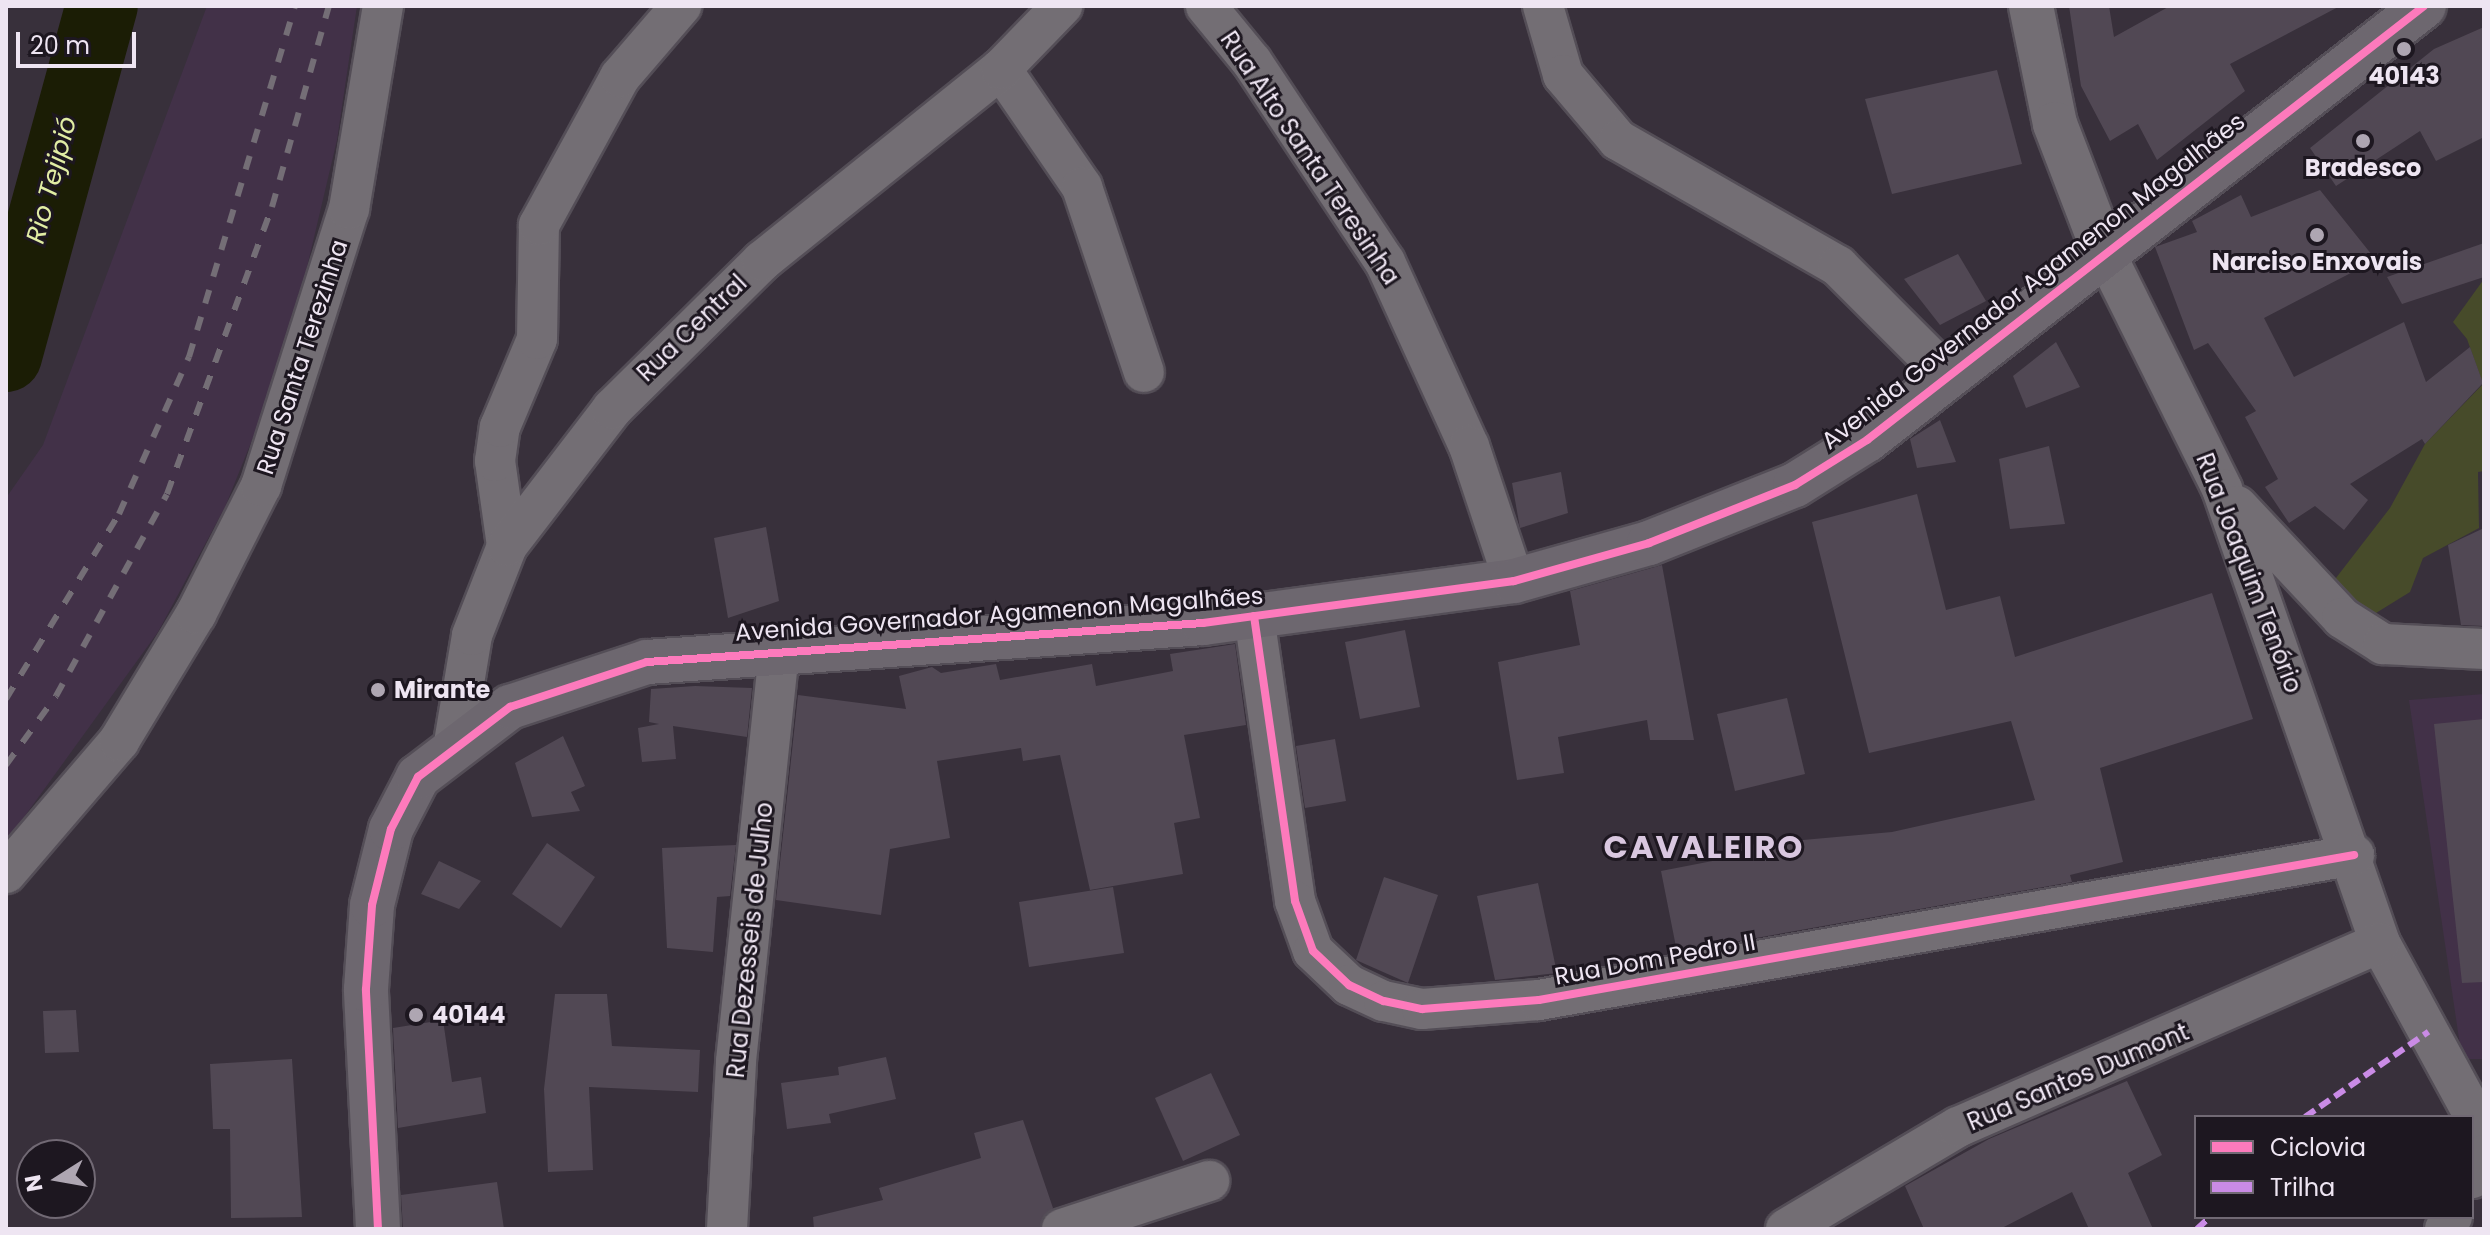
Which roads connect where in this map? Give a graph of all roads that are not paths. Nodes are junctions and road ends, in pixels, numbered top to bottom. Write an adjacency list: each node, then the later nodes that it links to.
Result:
1 (383, 6): 20 (street, Rua Santa Terezinha)
2 (681, 6): 13 (street)
3 (1062, 6): 8 (street, Rua Central)
4 (1206, 6): 14 (street, Rua Alto Santa Teresinha)
5 (1543, 6): 11 (street)
6 (2031, 6): 9 (street, Rua Joaquim Tenório)
7 (2424, 6): 9 (main road, Avenida Governador Agamenon Magalhães)
8 (1001, 69): 10 (street); 13 (street, Rua Central)
9 (2103, 249): 11 (main road, Avenida Governador Agamenon Magalhães); 12 (street, Rua Joaquim Tenório)
10 (1144, 372)
11 (1947, 375): 14 (main road, Avenida Governador Agamenon Magalhães)
12 (2222, 489): 16 (street); 19 (street, Rua Joaquim Tenório)
13 (507, 546): 18 (street, Rua Central)
14 (1514, 581): 15 (main road, Avenida Governador Agamenon Magalhães)
15 (1254, 616): 17 (main road, Avenida Governador Agamenon Magalhães); 19 (street, Rua Dom Pedro II)
16 (2484, 649)
17 (779, 652): 18 (main road, Avenida Governador Agamenon Magalhães); 29 (street, Rua Dezesseis de Julho)
18 (454, 743): 28 (main road, Avenida Governador Agamenon Magalhães)
19 (2354, 855): 21 (street, Rua Joaquim Tenório)
20 (6, 873)
21 (2380, 943): 22 (street, Rua Joaquim Tenório); 31 (street, Rua Santos Dumont)
22 (2474, 1115)
23 (2474, 1116): 24 (street, Rua Joaquim Tenório)
24 (2484, 1134)
25 (2484, 1155): 26 (street)
26 (2474, 1174)
27 (1209, 1181): 30 (street)
28 (378, 1229)
29 (727, 1229)
30 (1062, 1229)
31 (1786, 1229)

